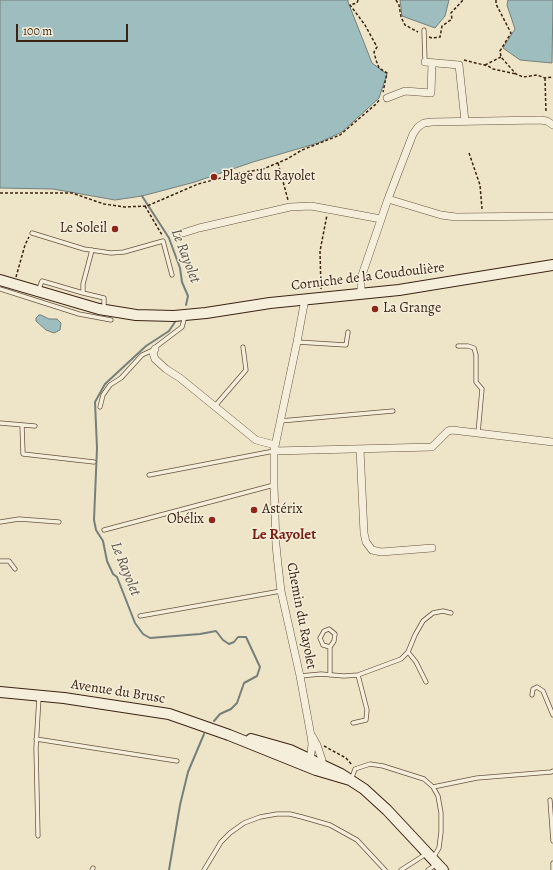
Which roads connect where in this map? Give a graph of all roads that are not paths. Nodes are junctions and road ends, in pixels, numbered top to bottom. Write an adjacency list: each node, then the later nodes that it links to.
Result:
1 (424, 32): 2 (lane)
2 (429, 63): 3 (street); 4 (street)
3 (387, 98)
4 (464, 121): 5 (street); 6 (street)
5 (553, 126)
6 (388, 199): 7 (street); 8 (street)
7 (553, 216)
8 (381, 219): 10 (street); 18 (street)
9 (32, 233): 11 (lane)
10 (183, 234)
11 (92, 250): 13 (lane); 17 (lane)
12 (553, 265): 18 (main road, Corniche de la Coudoulière)
13 (172, 275)
14 (0, 280): 16 (main road, Corniche de la Coudoulière)
15 (0, 289): 22 (lane)
16 (38, 292): 17 (lane); 21 (main road, Corniche de la Coudoulière)
17 (83, 292): 20 (lane)
18 (361, 294): 19 (main road, Corniche de la Coudoulière)
19 (305, 299): 21 (main road, Corniche de la Coudoulière); 24 (street, Chemin du Rayolet)
20 (104, 305)
21 (185, 316): 27 (lane)
22 (111, 320)
23 (348, 332): 24 (lane)
24 (297, 342): 31 (street, Chemin du Rayolet)
25 (458, 346): 35 (lane)
26 (243, 347): 28 (lane)
27 (155, 349): 28 (street); 29 (lane)
28 (215, 406): 37 (street)
29 (100, 407)
30 (393, 411): 31 (lane)
31 (280, 421): 37 (street, Chemin du Rayolet)
32 (0, 423): 33 (lane)
33 (22, 425): 34 (lane); 39 (lane)
34 (35, 426)
35 (478, 434): 36 (street); 38 (street)
36 (553, 442)
37 (274, 448): 38 (street); 40 (lane); 41 (street, Chemin du Rayolet)
38 (360, 449): 45 (street)
39 (94, 462)
40 (149, 475)
41 (274, 485): 44 (lane); 48 (street, Chemin du Rayolet)
42 (0, 522): 43 (lane)
43 (59, 522)
44 (104, 530)
45 (432, 548)
46 (0, 561): 47 (lane)
47 (14, 569)
48 (281, 591): 50 (lane); 55 (street, Chemin du Rayolet)
49 (451, 613): 52 (lane)
50 (140, 616)
51 (330, 647): 51 (lane); 53 (lane)
52 (408, 652): 54 (lane); 56 (lane)
53 (330, 675): 54 (lane); 55 (lane)
54 (358, 675): 61 (lane)
55 (300, 676): 63 (street, Chemin du Rayolet)
56 (426, 682)
57 (0, 692): 58 (main road, Avenue du Brusc)
58 (39, 695): 62 (main road, Avenue du Brusc); 64 (lane)
59 (532, 695): 60 (lane)
60 (553, 715)
61 (353, 723)
62 (229, 735): 66 (main road, Avenue du Brusc); 66 (main road, Avenue du Brusc)
63 (311, 736): 66 (street, Chemin du Rayolet); 66 (street)
64 (36, 739): 65 (lane); 71 (lane)
65 (177, 761)
66 (314, 763): 68 (main road, Avenue du Brusc)
67 (553, 770): 69 (lane)
68 (350, 780): 69 (lane); 73 (main road, Avenue du Brusc)
69 (433, 787): 73 (lane)
70 (550, 800): 72 (lane)
71 (38, 836)
72 (553, 841)
73 (435, 861): 77 (lane); 78 (lane)
74 (553, 863): 79 (lane)
75 (204, 870): 76 (lane)
76 (385, 870)
77 (401, 870)
78 (428, 870)
79 (553, 870)

